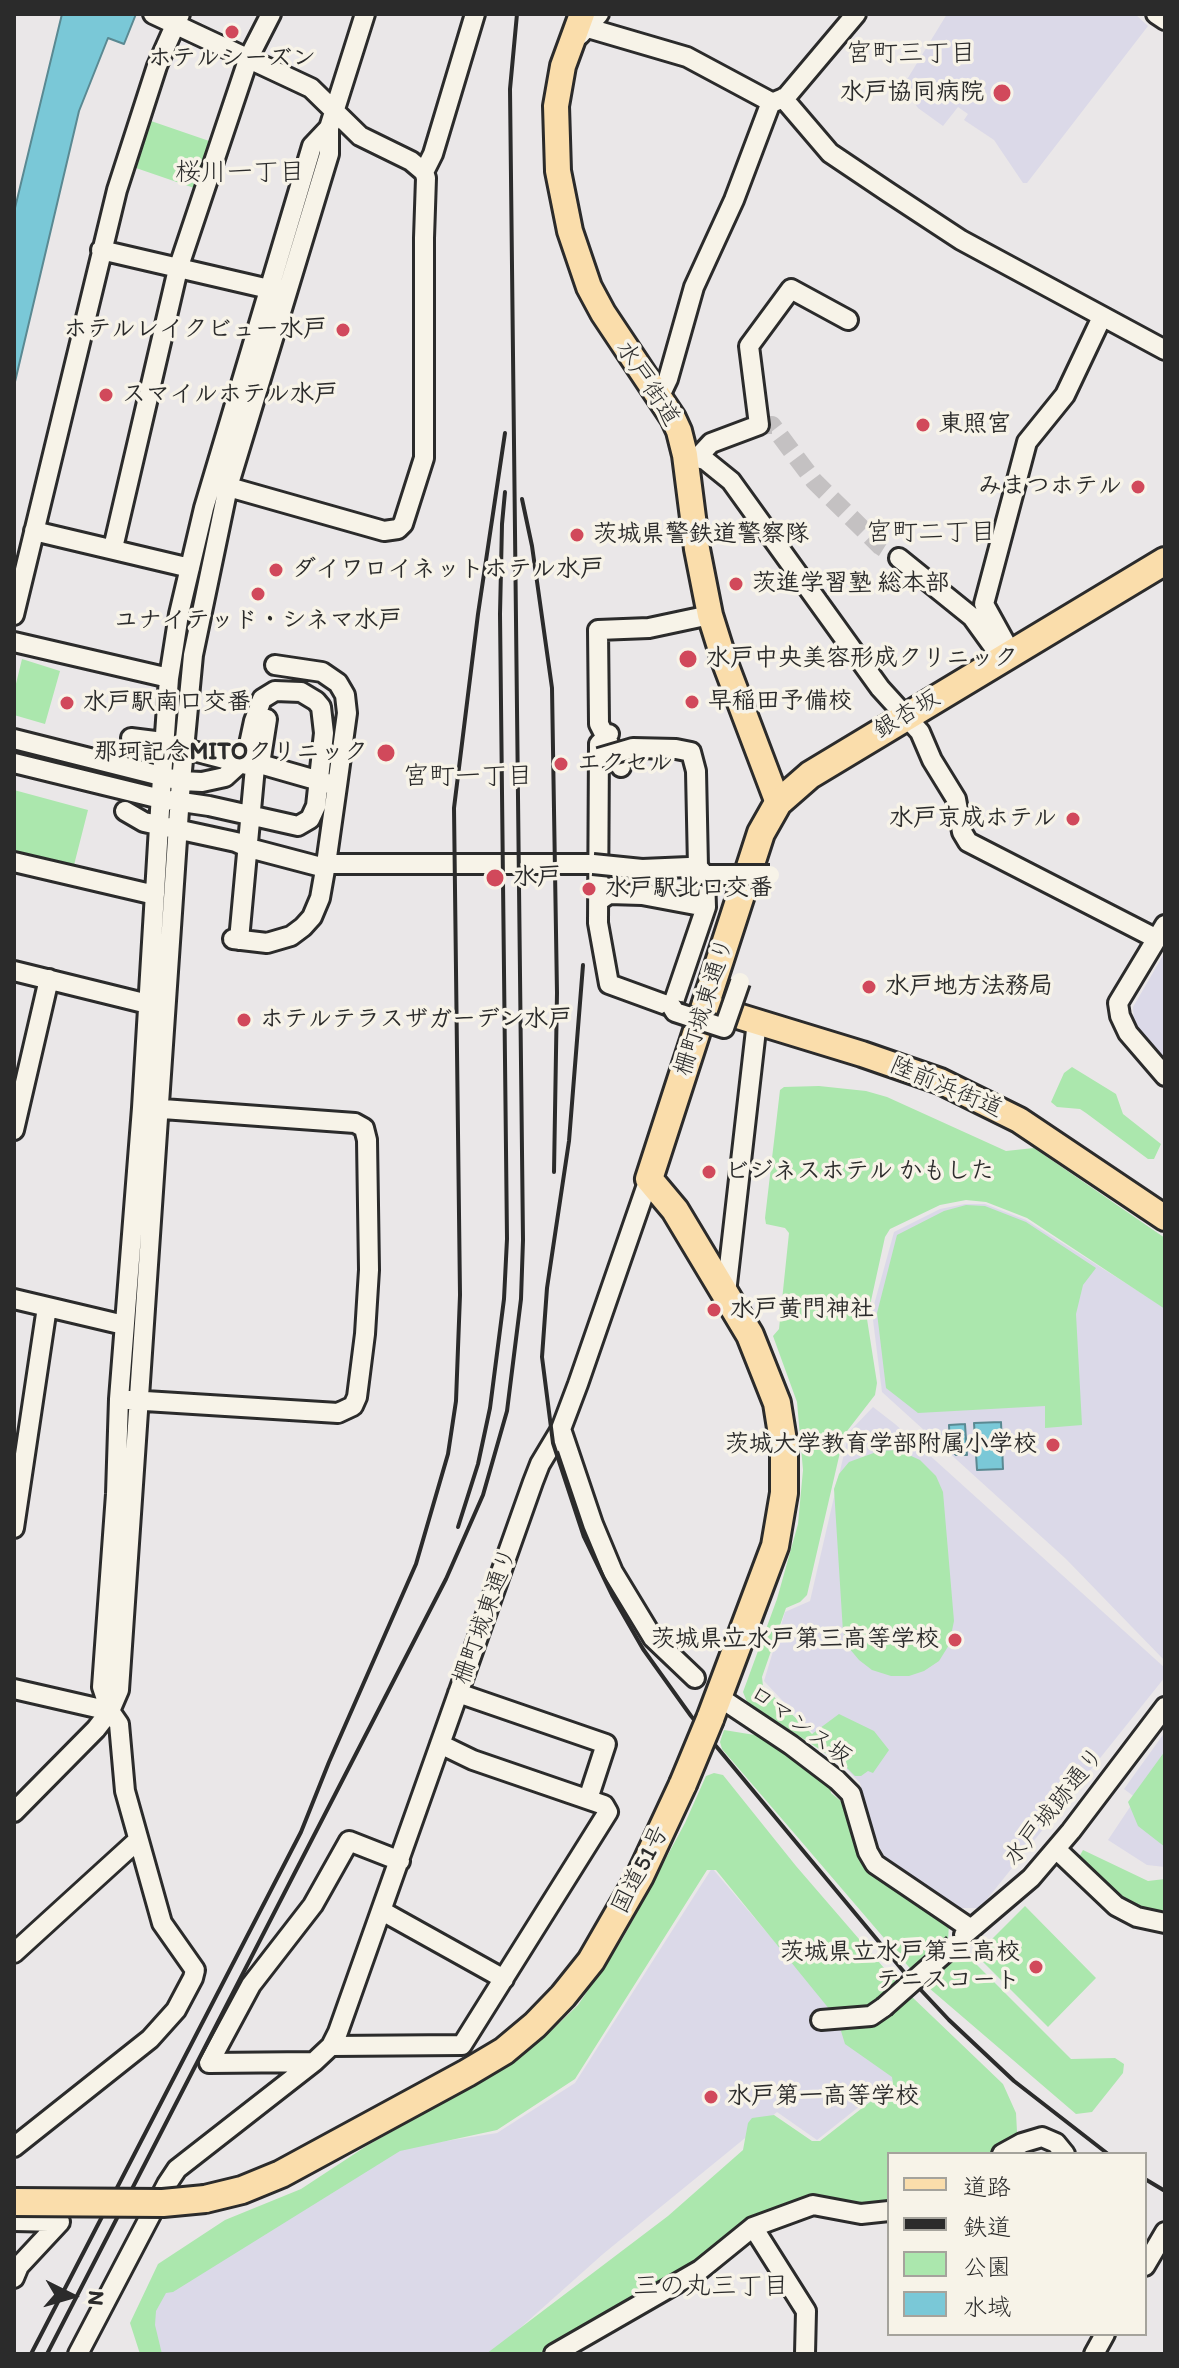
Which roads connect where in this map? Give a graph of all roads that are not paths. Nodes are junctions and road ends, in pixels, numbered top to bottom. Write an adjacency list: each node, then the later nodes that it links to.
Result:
1 (153, 14): 7 (street)
2 (271, 14): 10 (street)
3 (365, 14): 12 (street)
4 (475, 14): 13 (street)
5 (856, 14): 11 (street)
6 (1156, 14): 8 (street)
7 (178, 19): 10 (street); 14 (street)
8 (1165, 20)
9 (586, 24): 11 (street); 20 (main road, 水戸街道)
10 (249, 57): 12 (street); 15 (street)
11 (777, 100): 17 (street); 20 (street)
12 (332, 120): 13 (street); 16 (street); 22 (street)
13 (424, 172): 22 (street)
14 (101, 250): 15 (street); 23 (street)
15 (178, 269): 16 (street); 24 (street)
16 (269, 289): 22 (street)
17 (1102, 317): 19 (street); 31 (street)
18 (848, 320): 21 (street)
19 (1165, 350)
20 (659, 398): 21 (main road, 水戸街道)
21 (692, 456): 29 (main road, 水戸街道); 33 (street)
22 (220, 484): 27 (street); 41 (street)
23 (34, 531): 24 (street); 28 (street)
24 (113, 548): 27 (street)
25 (899, 558): 31 (street)
26 (1165, 561): 31 (highway, 銀杏坂)
27 (190, 568): 32 (street)
28 (14, 615)
29 (710, 615): 39 (street); 44 (main road, 水戸街道)
30 (14, 642): 32 (street)
31 (1006, 656): 33 (highway, 銀杏坂)
32 (169, 678): 40 (street)
33 (906, 716): 44 (highway, 銀杏坂); 54 (street)
34 (609, 734): 36 (street)
35 (14, 739): 40 (street)
36 (599, 758): 47 (street); 49 (street, bridge)
37 (14, 763): 43 (street)
38 (257, 766): 42 (street); 42 (street); 45 (street); 45 (street)
39 (621, 767)
40 (162, 777): 41 (street); 43 (street)
41 (181, 781): 43 (street); 43 (street)
42 (337, 786): 48 (street)
43 (171, 800): 52 (street); 62 (street)
44 (778, 803): 59 (highway, 柵町城東通り)
45 (249, 848): 48 (street); 48 (street)
46 (14, 862): 52 (street)
47 (596, 864): 48 (street); 49 (street, bridge); 51 (street)
48 (325, 866)
49 (705, 875): 50 (street, bridge); 53 (street)
50 (775, 875)
51 (598, 887): 53 (street); 59 (street)
52 (155, 895): 58 (street)
53 (706, 907): 59 (street)
54 (1161, 932): 61 (street)
55 (14, 971): 56 (street)
56 (49, 979): 58 (street); 63 (street)
57 (740, 982): 59 (street, bridge)
58 (148, 1004): 62 (street)
59 (686, 1012): 60 (main road, 陸前浜街道); 64 (highway, 柵町城東通り)
60 (757, 1021): 65 (main road, 陸前浜街道); 66 (street)
61 (1165, 1076)
62 (151, 1108): 69 (street); 71 (street); 71 (street)
63 (14, 1130)
64 (649, 1179): 66 (highway, 国道51号); 72 (street, 柵町城東通り)
65 (1165, 1218)
66 (726, 1293): 78 (highway, 国道51号)
67 (14, 1299): 68 (street)
68 (47, 1307): 69 (street); 73 (street)
69 (124, 1325): 70 (street)
70 (119, 1399): 71 (street); 79 (street)
71 (140, 1401): 79 (street)
72 (561, 1429): 74 (street); 76 (street, 柵町城東通り)
73 (14, 1528)
74 (695, 1678)
75 (14, 1689): 79 (street)
76 (458, 1693): 80 (street, 柵町城東通り); 81 (street)
77 (1165, 1707): 84 (street, 水戸城跡通り)
78 (715, 1708): 88 (street, ロマンス坂); 97 (highway, 国道51号, bridge)
79 (110, 1711): 82 (street); 83 (street)
80 (440, 1744): 81 (street); 85 (street, 柵町城東通り)
81 (588, 1799): 90 (street)
82 (14, 1812)
83 (138, 1840): 89 (street); 94 (street)
84 (1056, 1849): 87 (street); 88 (street, 水戸城跡通り)
85 (400, 1861): 86 (street, 柵町城東通り); 93 (street)
86 (382, 1911): 90 (street); 92 (street, 柵町城東通り)
87 (1165, 1923)
88 (971, 1929): 91 (street, 水戸城跡通り, bridge)
89 (17, 1945)
90 (504, 1979): 92 (street)
91 (821, 2020)
92 (331, 2046): 93 (street, 柵町城東通り)
93 (314, 2062): 105 (street, 柵町城東通り)
94 (14, 2147)
95 (1006, 2152): 96 (street)
96 (1063, 2152)
97 (14, 2202)
98 (887, 2211): 100 (street)
99 (14, 2221): 103 (street)
100 (753, 2227): 106 (street); 107 (street)
101 (1165, 2232): 102 (street)
102 (1147, 2263)
103 (14, 2278)
104 (1104, 2336): 108 (street)
105 (78, 2354)
106 (554, 2354)
107 (805, 2354)
108 (1094, 2354)

